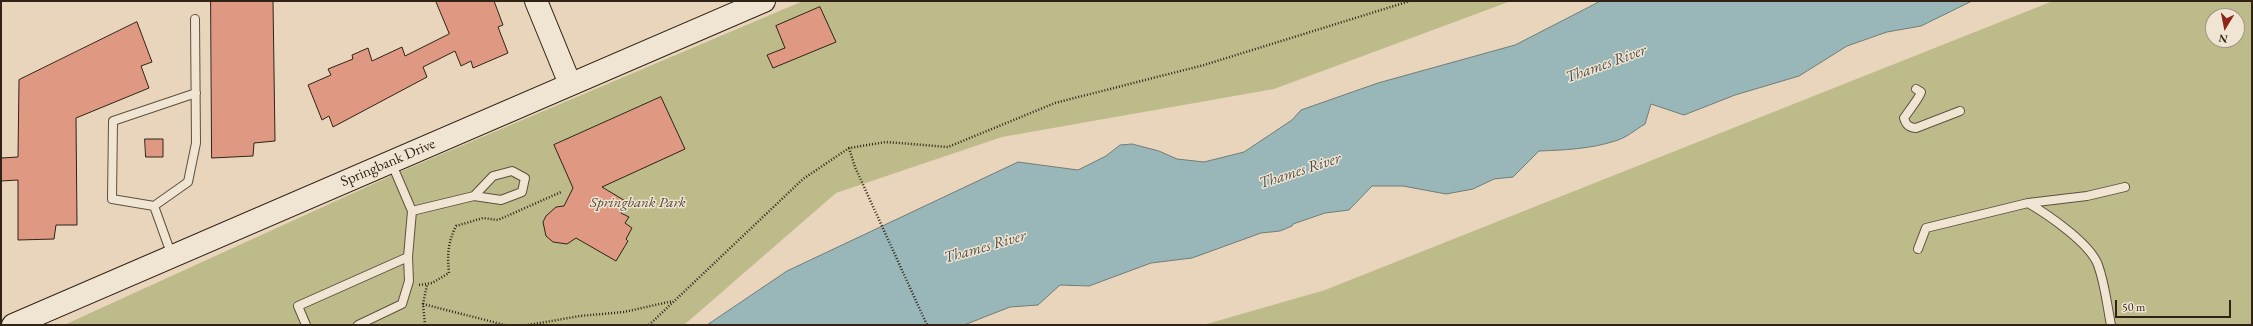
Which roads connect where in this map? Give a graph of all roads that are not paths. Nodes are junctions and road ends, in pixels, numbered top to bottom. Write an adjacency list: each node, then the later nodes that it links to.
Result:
1 (536, 1): 4 (main road)
2 (764, 1): 4 (main road, Springbank Drive)
3 (195, 19): 6 (lane)
4 (570, 84): 8 (main road, Springbank Drive)
5 (1916, 89): 7 (lane)
6 (196, 93): 12 (lane); 12 (lane)
7 (1960, 111)
8 (390, 162): 13 (lane); 15 (main road, Springbank Drive)
9 (2125, 187): 11 (lane)
10 (474, 196): 10 (lane); 13 (lane)
11 (2028, 203): 14 (lane); 20 (lane)
12 (154, 206): 15 (lane)
13 (412, 212): 16 (lane)
14 (1918, 249)
15 (172, 256): 17 (main road, Springbank Drive)
16 (408, 258): 18 (lane); 19 (lane)
17 (13, 325)
18 (306, 325)
19 (358, 325)
20 (2111, 325)

